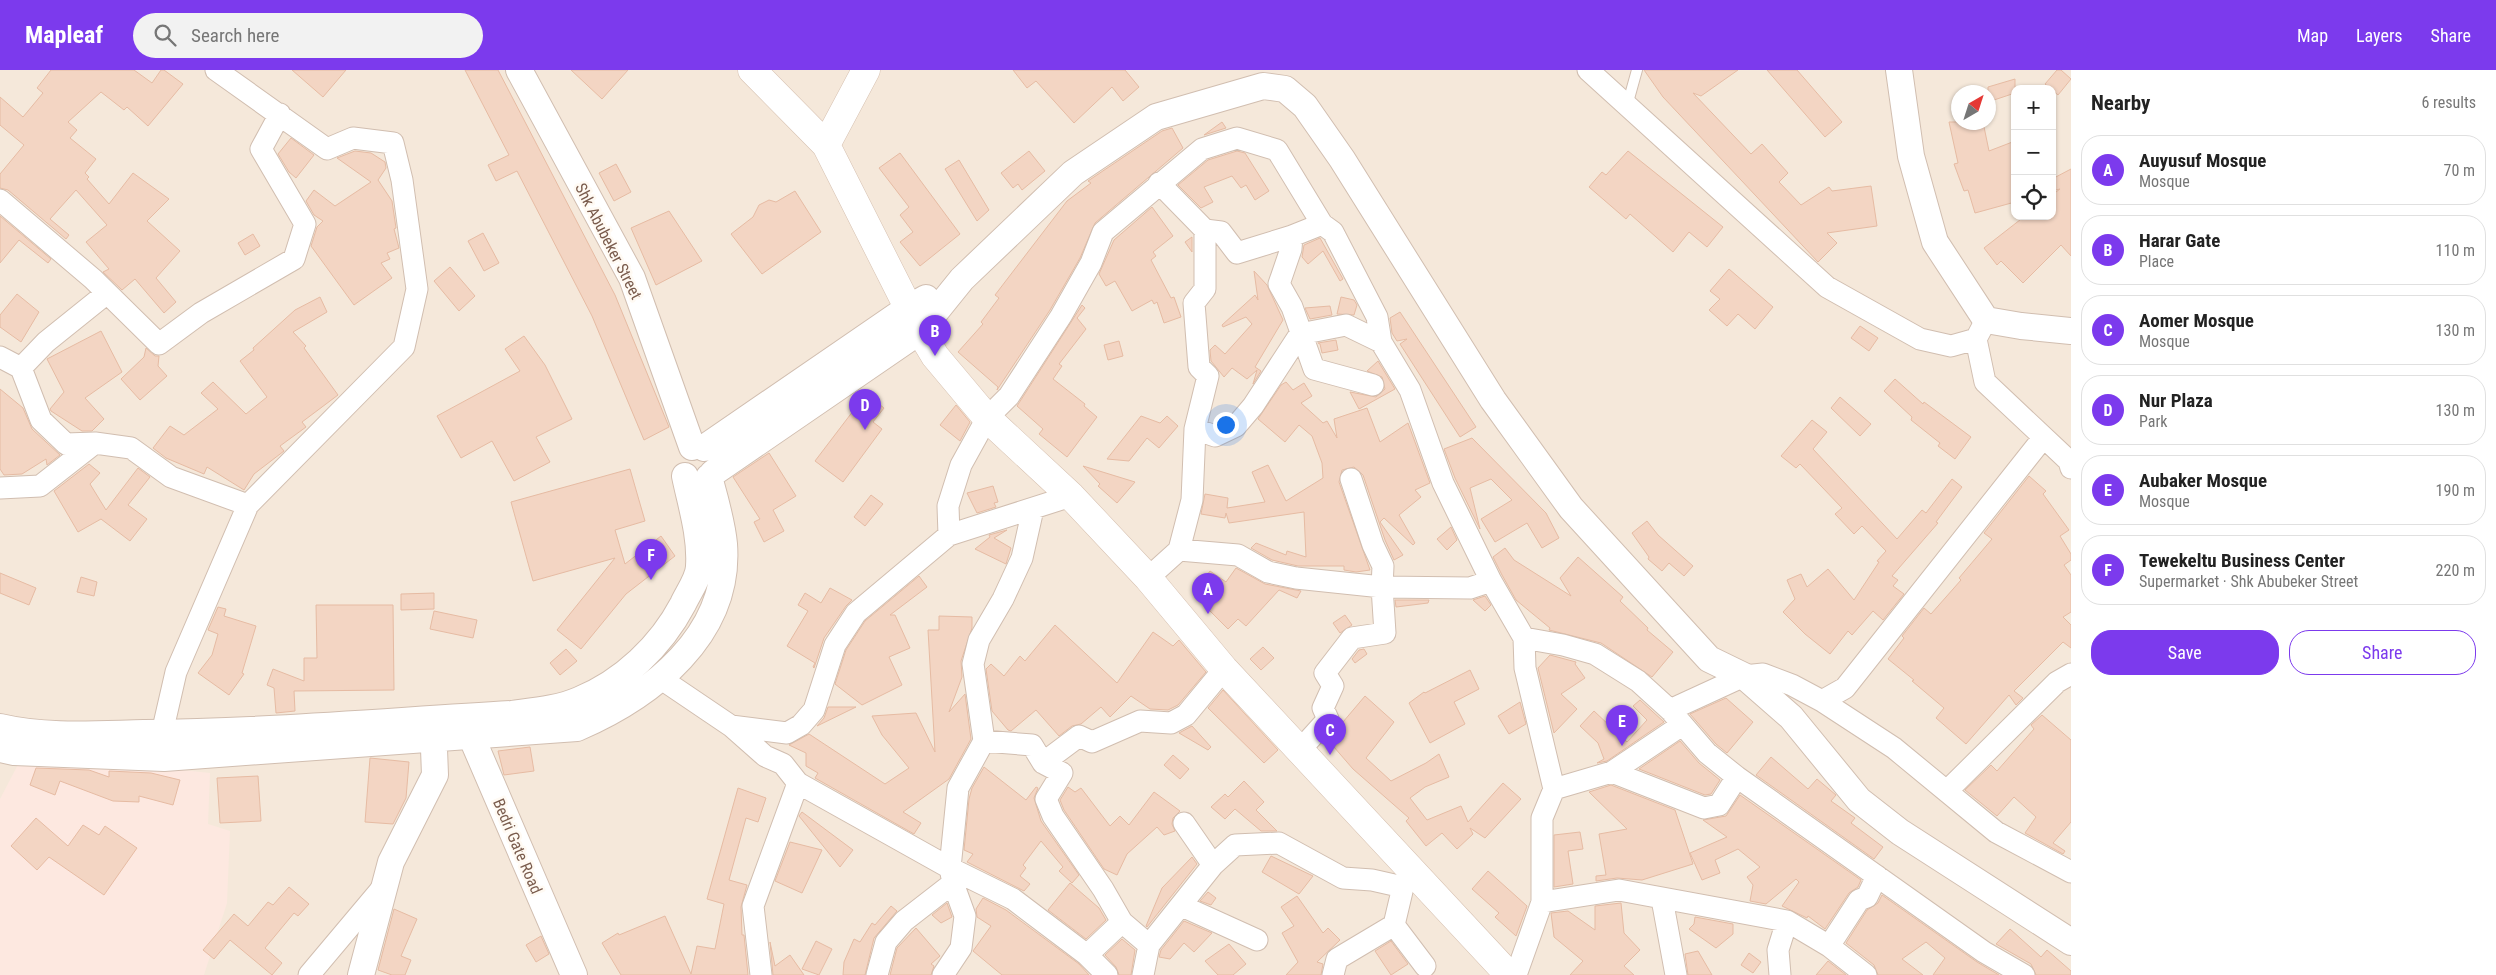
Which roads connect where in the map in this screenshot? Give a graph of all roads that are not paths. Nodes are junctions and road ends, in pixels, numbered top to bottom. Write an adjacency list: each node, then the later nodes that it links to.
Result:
1 (216, 70): 9 (street)
2 (519, 70): 30 (street, Shk Abubeker Street)
3 (752, 70): 10 (main road)
4 (866, 70): 10 (main road)
5 (1588, 70): 8 (street)
6 (1637, 70): 8 (lane)
7 (1899, 70): 18 (street)
8 (1628, 106): 18 (street)
9 (280, 114): 16 (street); 36 (street)
10 (826, 145): 17 (main road)
11 (1159, 183): 13 (street); 14 (street); 26 (street)
12 (0, 200): 16 (street)
13 (1322, 224): 15 (street); 21 (street)
14 (1205, 230): 15 (street); 27 (street)
15 (1292, 236): 20 (street)
16 (107, 293): 23 (street)
17 (914, 320): 25 (street); 26 (main road); 48 (street)
18 (1981, 329): 19 (street); 28 (street)
19 (2071, 331)
20 (1300, 334): 21 (street); 24 (street); 27 (street)
21 (1381, 342): 42 (street)
22 (0, 357): 23 (street)
23 (21, 368): 29 (street)
24 (1374, 385)
25 (805, 395): 30 (street); 32 (street)
26 (987, 418): 35 (main road); 38 (street)
27 (1195, 429): 39 (street)
28 (2043, 438): 31 (street); 51 (street)
29 (94, 443): 34 (street); 36 (street)
30 (698, 448): 32 (street)
31 (2071, 468)
32 (702, 475): 41 (street); 43 (street)
33 (1351, 479): 44 (street)
34 (0, 488)
35 (1070, 496): 37 (street); 40 (main road)
36 (248, 505): 59 (street)
37 (1033, 508): 38 (street); 58 (street)
38 (949, 535): 55 (street)
39 (1180, 550): 40 (street); 44 (street)
40 (1148, 578): 46 (main road)
41 (693, 582): 43 (street); 50 (street)
42 (1491, 582): 44 (street); 45 (street)
43 (721, 585): 49 (street)
44 (1382, 587): 61 (street)
45 (1524, 638): 53 (street); 66 (street)
46 (1224, 669): 61 (main road); 62 (street)
47 (2071, 674): 67 (street)
48 (1744, 676): 51 (street); 53 (street); 81 (street)
49 (660, 678): 52 (street); 55 (street)
50 (599, 690): 52 (street); 54 (street)
51 (1822, 701): 67 (street)
52 (610, 714): 54 (street)
53 (1676, 718): 63 (street); 64 (street)
54 (467, 726): 57 (street); 88 (street, Bedri Gate Road)
55 (731, 726): 65 (street)
56 (0, 727): 59 (street)
57 (433, 728): 59 (street); 73 (street)
58 (984, 741): 62 (street); 71 (street)
59 (163, 746): 60 (street)
60 (0, 749)
61 (1298, 751): 95 (main road)
62 (1043, 763): 78 (street)
63 (1612, 772): 64 (street); 66 (street)
64 (1737, 777): 72 (street)
65 (798, 784): 71 (street); 89 (street)
66 (1554, 789): 75 (street)
67 (1947, 792): 70 (street)
68 (1184, 824): 69 (street)
69 (1213, 865): 76 (street); 79 (street)
70 (2071, 872)
71 (952, 876): 84 (street); 90 (street); 91 (street)
72 (1877, 876): 83 (street); 100 (street)
73 (385, 885): 86 (street); 87 (street)
74 (1662, 899): 75 (street); 77 (street); 97 (street)
75 (1542, 902): 96 (street)
76 (1182, 906): 80 (street); 82 (street)
77 (1787, 921): 83 (street); 98 (street)
78 (1122, 922): 82 (street); 84 (street)
79 (1394, 925): 85 (street); 94 (street)
80 (1257, 940)
81 (2071, 942)
82 (1149, 945): 93 (street)
83 (1829, 946): 99 (street)
84 (1088, 955): 92 (street)
85 (1425, 966)
86 (309, 975)
87 (361, 975)
88 (574, 975)
89 (761, 975)
90 (877, 975)
91 (943, 975)
92 (1107, 975)
93 (1143, 975)
94 (1333, 975)
95 (1509, 975)
96 (1516, 975)
97 (1676, 975)
98 (1780, 975)
99 (1866, 975)
100 (2024, 975)

